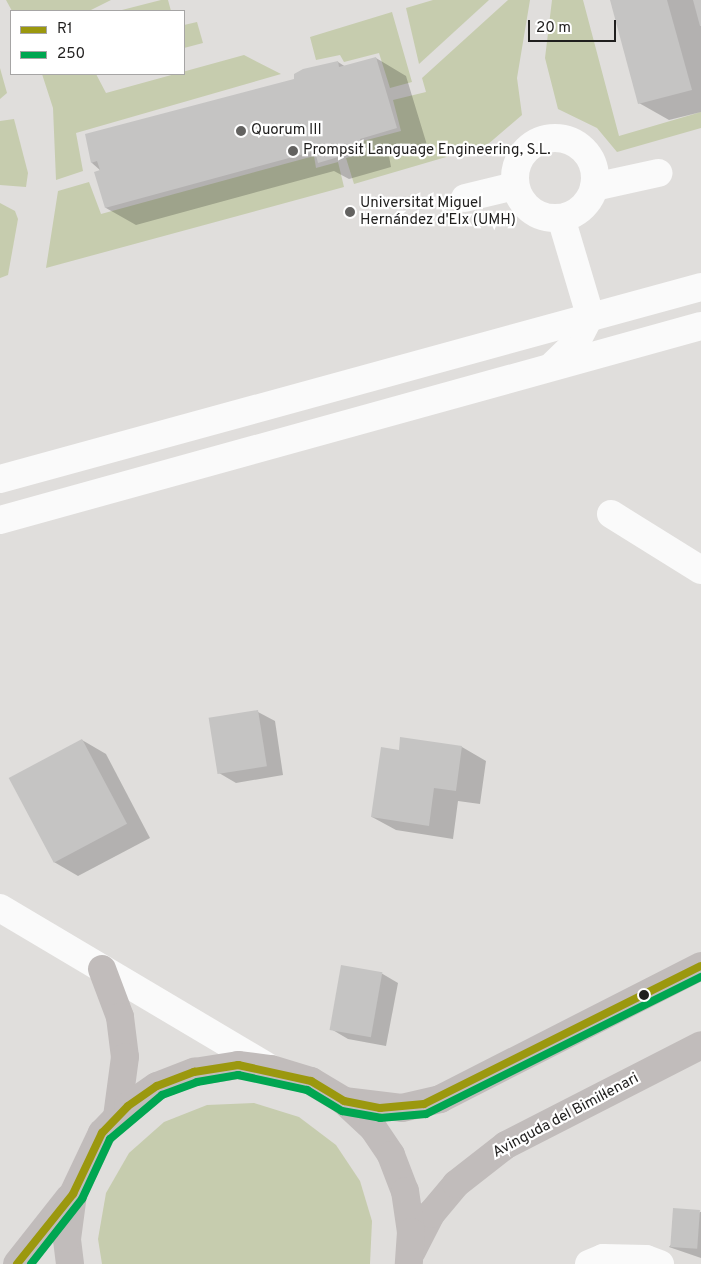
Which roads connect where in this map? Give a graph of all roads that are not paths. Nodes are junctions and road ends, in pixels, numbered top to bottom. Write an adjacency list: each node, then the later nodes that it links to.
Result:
1 (658, 173): 3 (street)
2 (515, 186): 3 (street); 4 (street); 5 (street)
3 (594, 187): 5 (street)
4 (465, 198)
5 (561, 218): 7 (street)
6 (701, 288): 7 (street)
7 (590, 315): 8 (street); 9 (street); 10 (street)
8 (693, 329): 9 (street)
9 (551, 368): 12 (street)
10 (0, 479)
11 (611, 514): 13 (street)
12 (0, 520)
13 (701, 570)
14 (0, 908): 16 (street)
15 (701, 966): 19 (main road)
16 (102, 970): 18 (street); 20 (main road)
17 (701, 1046): 22 (main road, Avinguda del Bimil·lenari)
18 (271, 1069): 19 (main road); 20 (main road)
19 (344, 1101): 22 (main road)
20 (117, 1116): 21 (main road)
21 (73, 1194): 23 (main road); 24 (main road)
22 (410, 1258)
23 (16, 1264)
24 (70, 1264)
25 (589, 1264): 26 (street)
26 (660, 1264)

